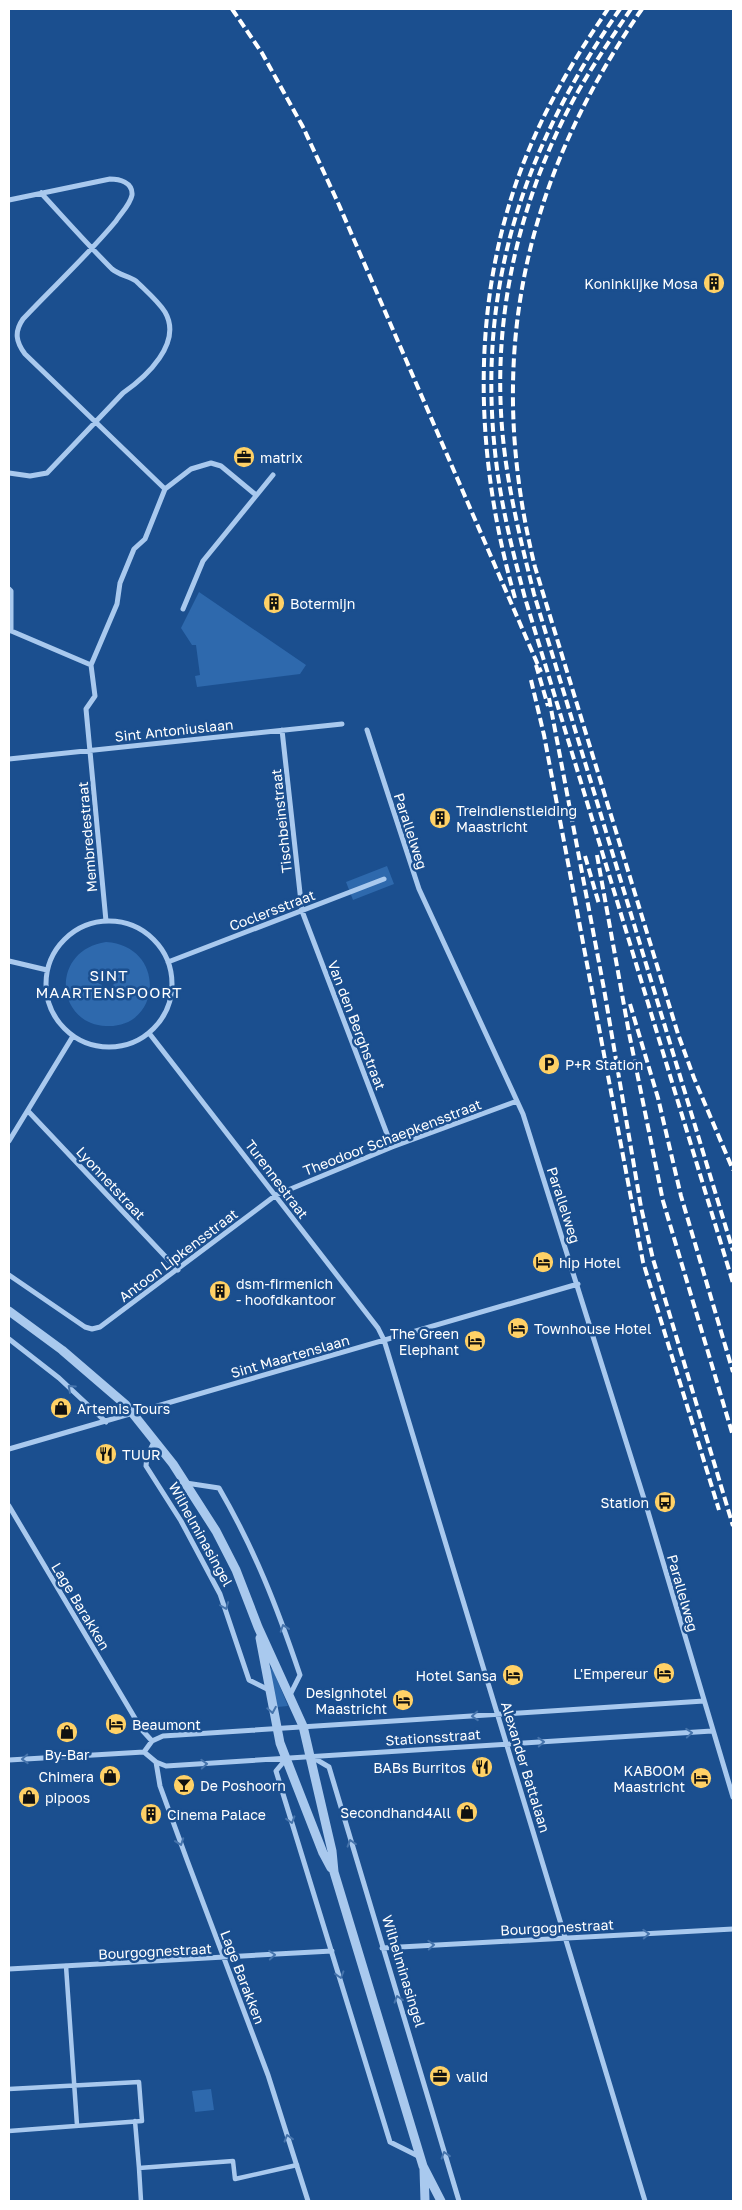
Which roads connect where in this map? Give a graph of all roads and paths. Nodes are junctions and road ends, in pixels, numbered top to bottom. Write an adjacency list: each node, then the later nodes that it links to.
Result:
1 (41, 194): 2 (street); 3 (street); 3 (street)
2 (9, 200)
3 (93, 249): 4 (street); 4 (street)
4 (95, 423): 5 (street); 7 (street)
5 (9, 473)
6 (273, 475): 8 (street)
7 (165, 489): 8 (street); 12 (street)
8 (256, 495): 10 (street)
9 (9, 589): 11 (street)
10 (183, 609)
11 (10, 630): 12 (street)
12 (91, 665): 16 (street, Membredestraat)
13 (342, 724): 14 (street, Sint Antoniuslaan)
14 (282, 730): 16 (street, Sint Antoniuslaan); 19 (street, Tischbeinstraat)
15 (367, 730): 26 (street, Parallelweg)
16 (91, 750): 17 (street, Sint Antoniuslaan); 20 (street, Membredestraat)
17 (9, 759)
18 (384, 879): 19 (street, Coclersstraat)
19 (302, 911): 22 (street, Coclersstraat); 29 (street, Van den Berghstraat)
20 (106, 921): 22 (street); 23 (street)
21 (9, 961): 23 (street)
22 (168, 962): 24 (street)
23 (47, 970): 25 (street)
24 (149, 1034): 25 (street); 30 (street, Turennestraat)
25 (73, 1036): 27 (street)
26 (517, 1101): 29 (street, Theodoor Schaepkensstraat); 33 (street, Parallelweg)
27 (28, 1111): 28 (street); 31 (street, Lyonnetstraat)
28 (9, 1141)
29 (392, 1147): 30 (street, Theodoor Schaepkensstraat)
30 (276, 1196): 31 (street, Antoon Lipkensstraat); 36 (street, Turennestraat)
31 (178, 1270): 32 (street, Antoon Lipkensstraat)
32 (9, 1275)
33 (578, 1284): 36 (street, Sint Maartenslaan); 46 (street, Parallelweg)
34 (9, 1312): 37 (street, Wilhelminasingel)
35 (9, 1339): 38 (street, one-way to 35)
36 (384, 1340): 37 (street, Sint Maartenslaan); 47 (street, Alexander Battalaan)
37 (133, 1413): 38 (street, Sint Maartenslaan); 39 (street, Wilhelminasingel)
38 (106, 1422): 40 (street, Sint Maartenslaan)
39 (155, 1440): 41 (street, Wilhelminasingel); 44 (street, Wilhelminasingel, one-way to 44)
40 (9, 1449)
41 (186, 1483): 43 (street, Wilhelminasingel); 45 (street, Wilhelminasingel, one-way to 41)
42 (9, 1506): 51 (street, Lage Barakken)
43 (258, 1627): 44 (street, Wilhelminasingel); 45 (street, Wilhelminasingel)
44 (269, 1690): 49 (street, Wilhelminasingel, one-way to 49)
45 (290, 1695): 48 (street, Wilhelminasingel)
46 (704, 1701): 47 (street, Stationsstraat); 50 (street, Parallelweg)
47 (498, 1714): 48 (street, Stationsstraat, one-way to 48); 52 (street, Alexander Battalaan)
48 (303, 1726): 49 (street, Stationsstraat); 54 (street, Wilhelminasingel)
49 (276, 1728): 51 (street, Stationsstraat); 55 (street, Wilhelminasingel)
50 (712, 1731): 52 (street, Stationsstraat, one-way to 50); 58 (street, Parallelweg)
51 (152, 1741): 53 (street)
52 (508, 1744): 54 (street, Stationsstraat); 61 (street, Alexander Battalaan)
53 (144, 1752): 56 (street, one-way to 56); 57 (street)
54 (312, 1757): 55 (street, Stationsstraat); 59 (street, Wilhelminasingel); 62 (street, Wilhelminasingel, one-way to 54)
55 (286, 1759): 57 (street, Stationsstraat, one-way to 55); 59 (street, Wilhelminasingel); 63 (street, one-way to 63)
56 (9, 1760)
57 (156, 1762): 64 (street, Lage Barakken, one-way to 64)
58 (733, 1797)
59 (334, 1872): 72 (street, Wilhelminasingel)
60 (733, 1929): 61 (street, Bourgognestraat, one-way to 60)
61 (566, 1938): 62 (street, Bourgognestraat, one-way to 61); 80 (street, Alexander Battalaan)
62 (382, 1948): 79 (street, Wilhelminasingel, one-way to 62)
63 (332, 1951): 64 (street, Bourgognestraat, one-way to 63); 72 (street, one-way to 72)
64 (223, 1958): 65 (street, Bourgognestraat); 73 (street, Lage Barakken, one-way to 64)
65 (66, 1966): 66 (street, Bourgognestraat); 67 (street)
66 (9, 1969)
67 (74, 2085): 68 (street); 69 (street); 70 (street)
68 (9, 2089)
69 (135, 2121): 70 (street); 74 (street)
70 (77, 2125): 71 (street)
71 (9, 2131)
72 (422, 2162): 77 (street, Wilhelminasingel); 78 (street, Wilhelminasingel)
73 (296, 2164): 74 (street); 76 (street, Lage Barakken)
74 (139, 2168): 75 (street)
75 (141, 2201)
76 (308, 2201)
77 (425, 2201)
78 (441, 2201)
79 (459, 2201)
80 (645, 2201)

